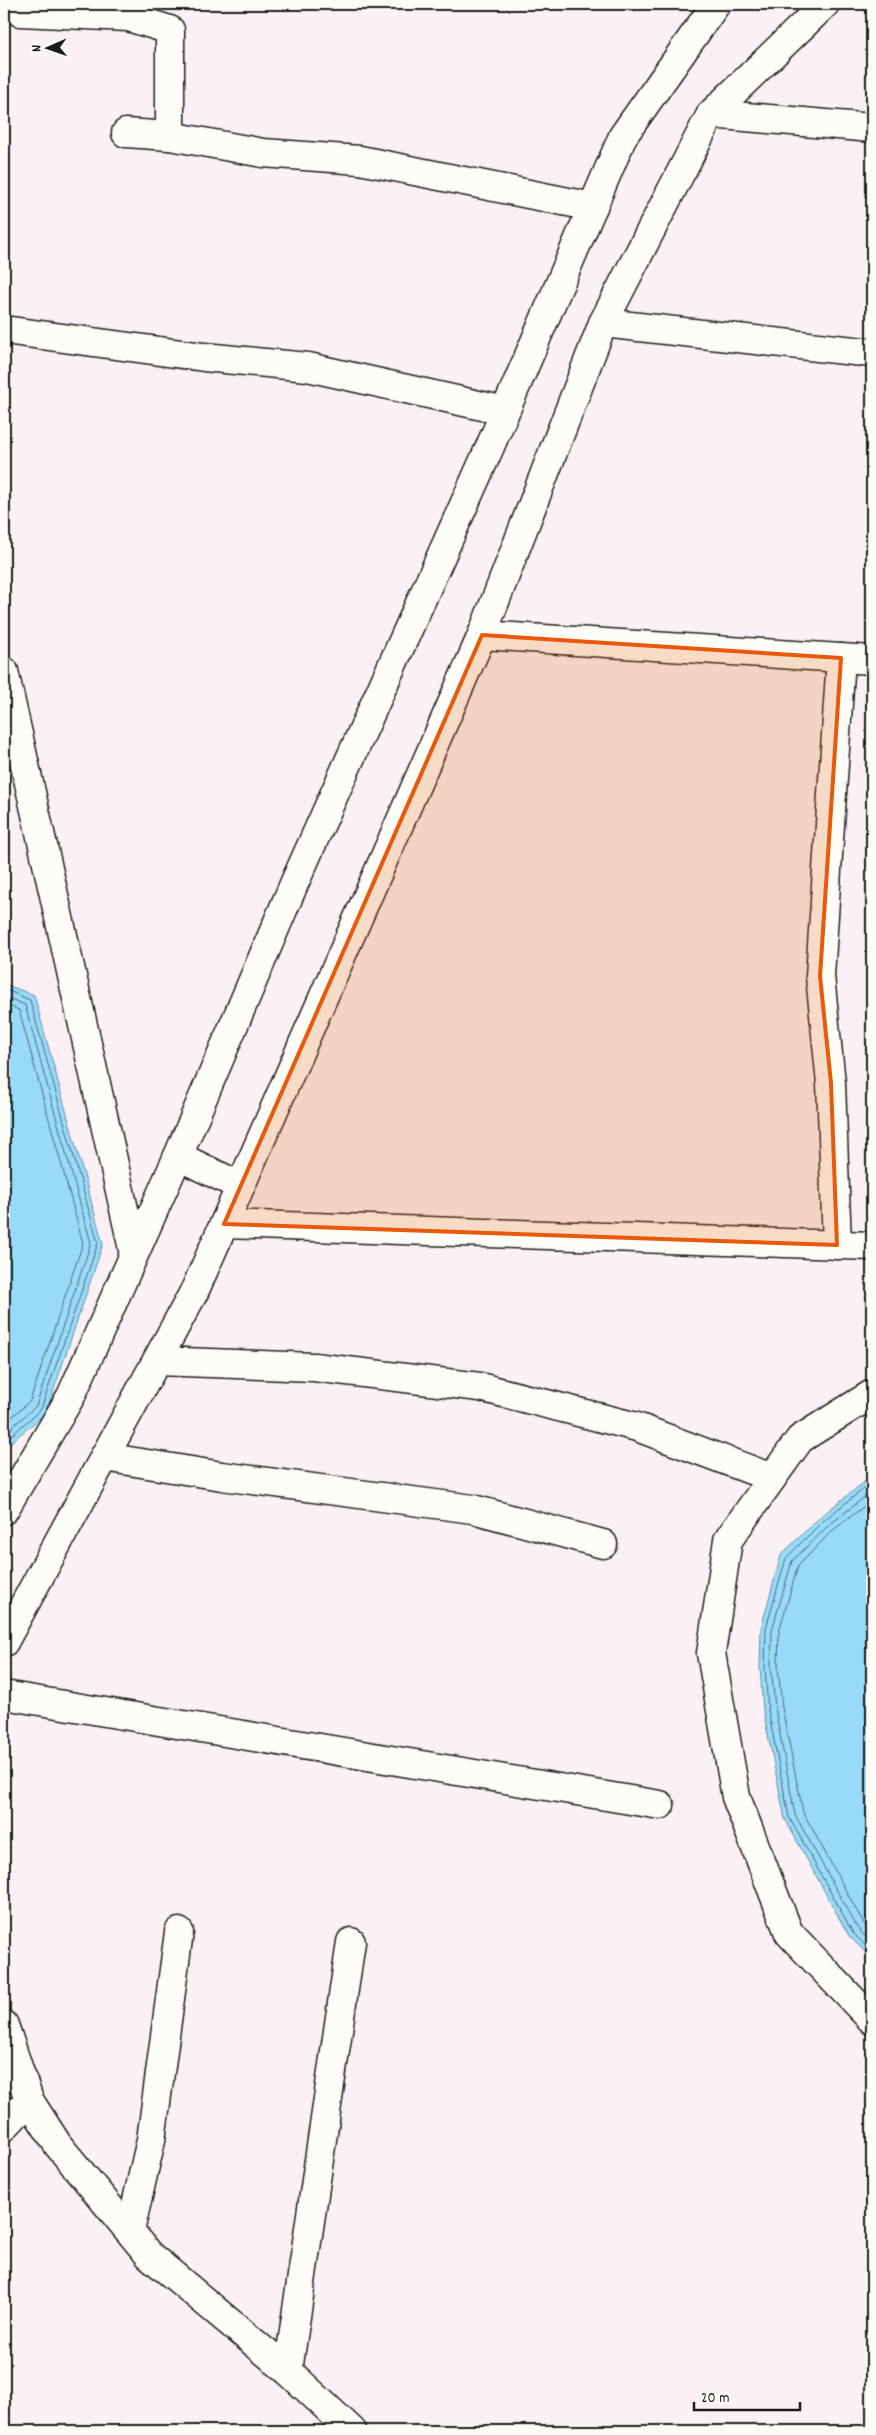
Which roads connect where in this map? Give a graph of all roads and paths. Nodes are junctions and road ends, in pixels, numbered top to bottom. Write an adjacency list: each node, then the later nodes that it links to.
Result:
1 (15, 4): 7 (street)
2 (716, 4): 8 (street)
3 (825, 4): 4 (street)
4 (711, 114): 5 (street); 9 (street)
5 (872, 128)
6 (126, 132): 7 (street)
7 (170, 136): 8 (street)
8 (593, 206): 12 (street)
9 (603, 324): 11 (street); 13 (street)
10 (4, 330): 12 (street)
11 (872, 353)
12 (505, 411): 17 (street)
13 (482, 635): 14 (street); 18 (street)
14 (842, 658): 15 (street); 20 (street)
15 (872, 660)
16 (4, 671): 22 (street)
17 (178, 1156): 18 (street); 22 (street)
18 (240, 1186): 19 (street)
19 (224, 1224): 20 (street); 23 (street)
20 (837, 1245): 21 (street)
21 (872, 1246)
22 (134, 1254): 27 (street)
23 (157, 1361): 25 (street); 26 (street)
24 (872, 1394): 26 (street)
25 (104, 1457): 28 (street); 29 (street)
26 (772, 1478): 34 (street)
27 (4, 1510)
28 (603, 1544)
29 (4, 1642)
30 (4, 1695): 31 (street)
31 (660, 1805)
32 (178, 1932): 38 (street)
33 (351, 1942): 39 (street)
34 (872, 2020)
35 (4, 2025): 36 (street)
36 (29, 2100): 37 (street); 38 (street)
37 (4, 2126)
38 (130, 2232): 39 (street)
39 (288, 2371): 40 (street)
40 (352, 2431)

